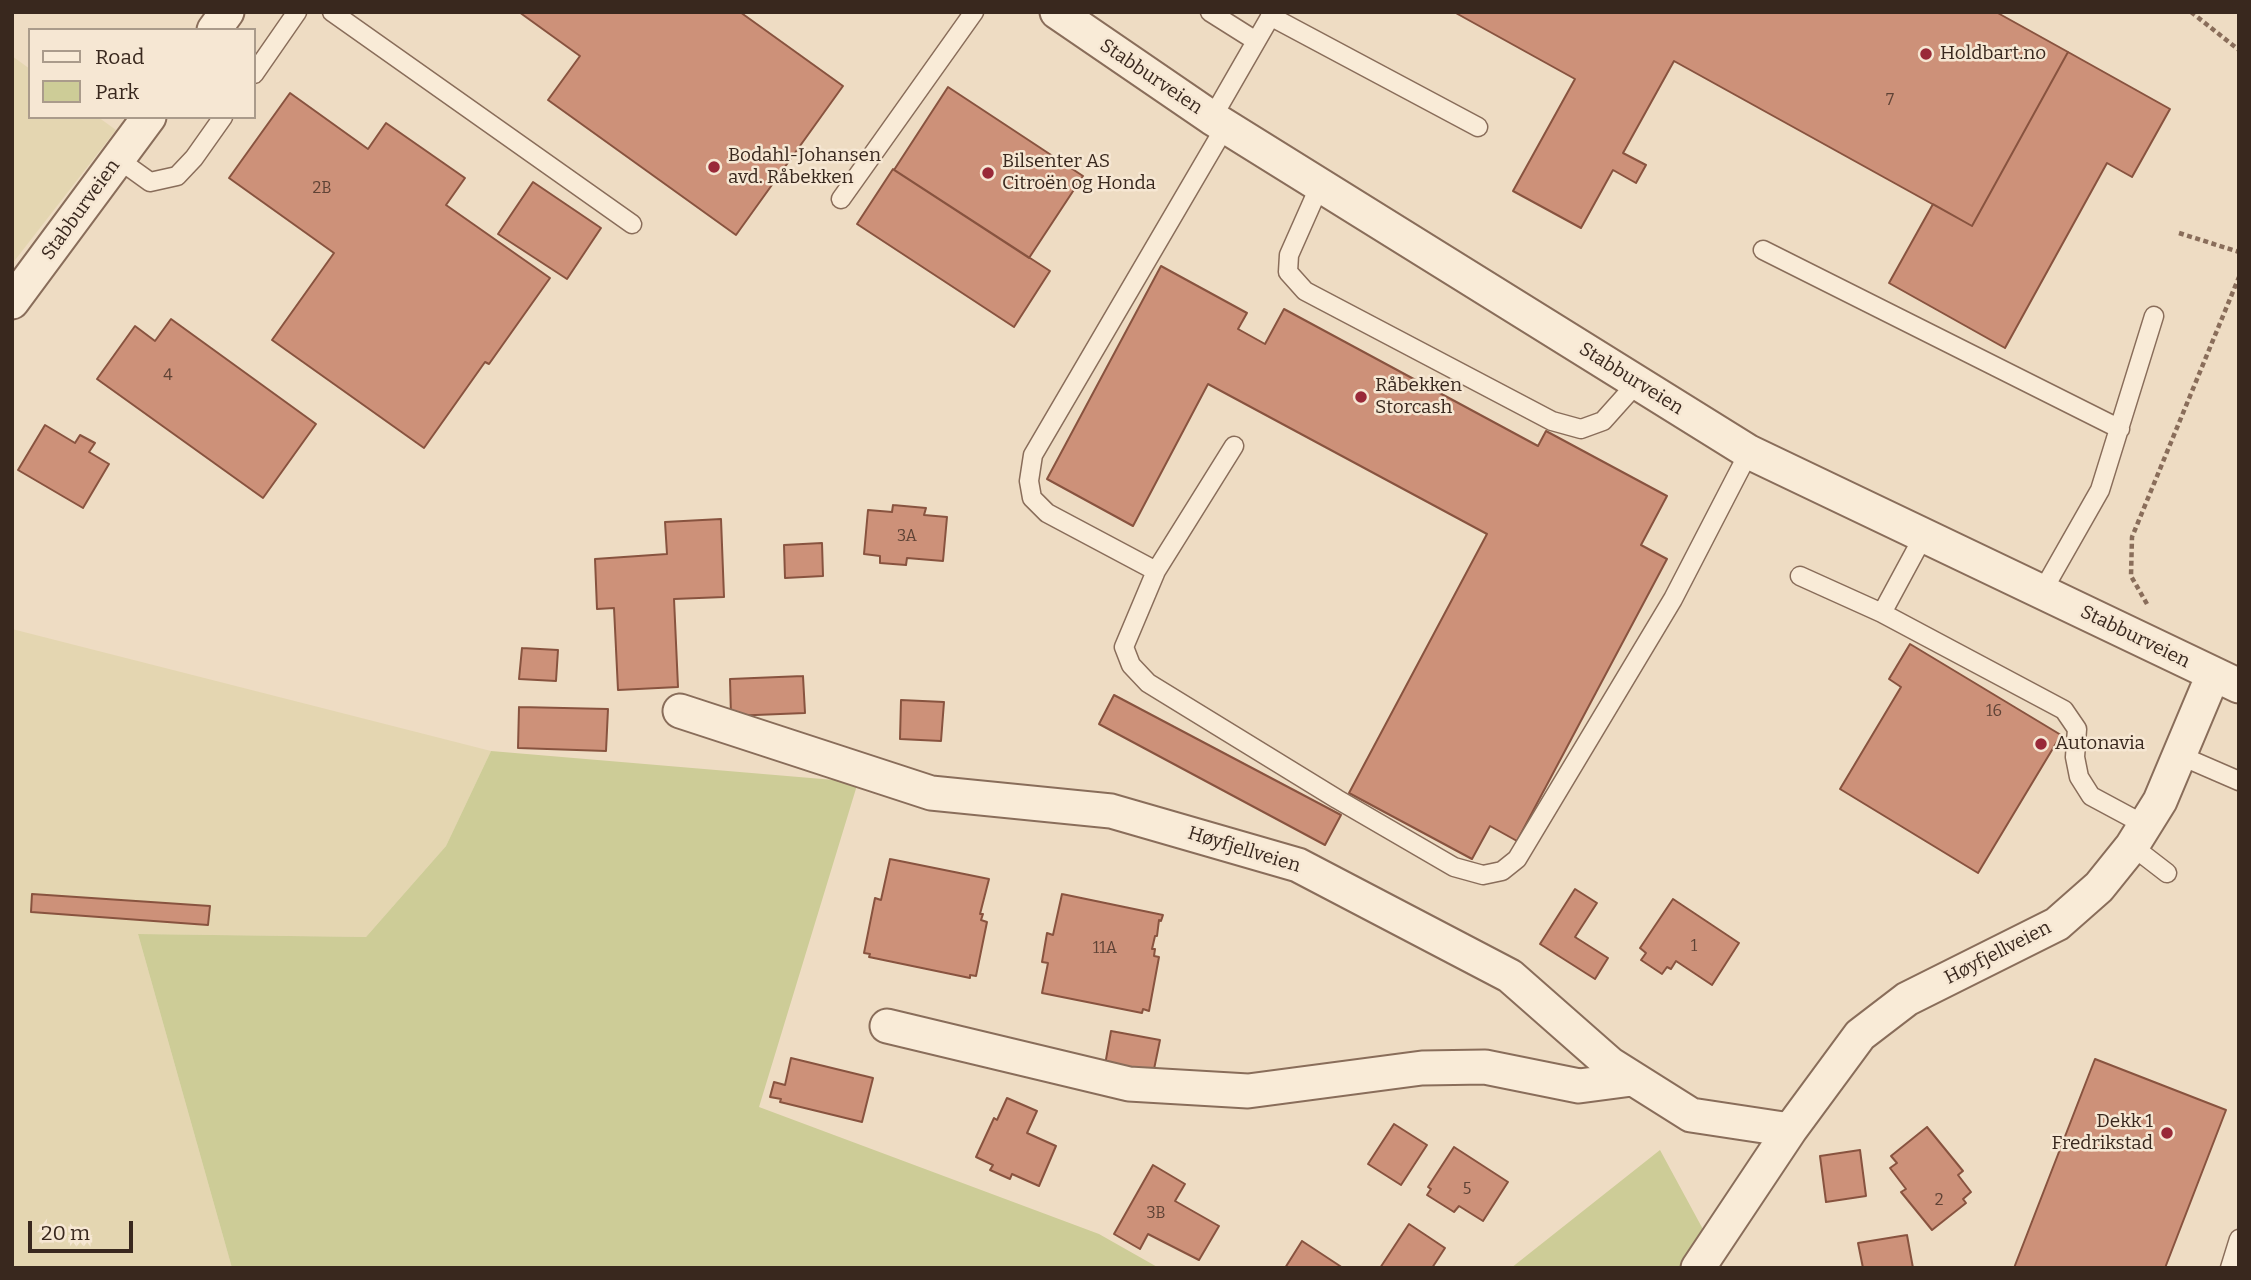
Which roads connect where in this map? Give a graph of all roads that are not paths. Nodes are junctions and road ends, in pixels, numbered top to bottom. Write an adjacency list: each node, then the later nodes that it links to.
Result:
1 (227, 12): 8 (street)
2 (297, 12): 10 (lane)
3 (332, 12): 18 (lane)
4 (974, 12): 17 (lane)
5 (1057, 12): 13 (street, Stabburveien)
6 (1210, 12): 9 (lane)
7 (1271, 14): 9 (lane); 14 (lane)
8 (215, 28)
9 (1256, 41): 13 (lane)
10 (256, 71)
11 (148, 119): 15 (street, Stabburveien)
12 (222, 119): 15 (lane)
13 (1219, 122): 16 (street, Stabburveien); 27 (lane)
14 (1478, 127)
15 (118, 159): 20 (street, Stabburveien)
16 (1320, 186): 22 (street, Stabburveien); 22 (lane)
17 (841, 199)
18 (632, 225)
19 (1763, 250): 23 (lane)
20 (12, 303)
21 (2154, 316): 23 (lane)
22 (1637, 383): 25 (street, Stabburveien)
23 (2120, 429): 29 (lane)
24 (1234, 446): 27 (lane)
25 (1749, 452): 26 (street, Stabburveien); 27 (lane)
26 (1923, 537): 29 (street, Stabburveien); 30 (lane)
27 (1156, 571)
28 (1800, 576): 30 (lane)
29 (2042, 592): 31 (street, Stabburveien)
30 (1882, 613): 35 (lane)
31 (2226, 680): 33 (street, Høyfjellveien)
32 (681, 711): 38 (street, Høyfjellveien)
33 (2179, 755): 34 (lane); 35 (street, Høyfjellveien)
34 (2239, 781)
35 (2138, 835): 36 (lane); 39 (street, Høyfjellveien)
36 (2167, 873)
37 (887, 1026): 38 (street)
38 (1632, 1079): 39 (street, Høyfjellveien)
39 (1790, 1130): 41 (street, Høyfjellveien)
40 (2239, 1238): 42 (lane)
41 (1698, 1268)
42 (2230, 1268)

